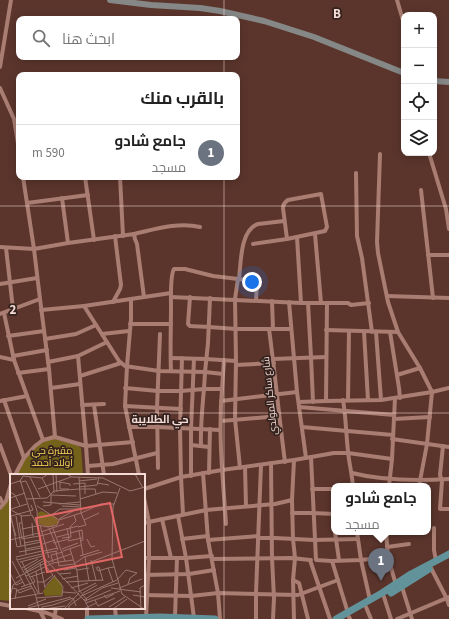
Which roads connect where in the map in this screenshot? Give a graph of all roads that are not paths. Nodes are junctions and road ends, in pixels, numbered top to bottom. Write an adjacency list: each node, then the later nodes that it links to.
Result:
1 (11, 0): 5 (street)
2 (110, 0): 6 (street)
3 (398, 0): 4 (street)
4 (401, 12)
5 (0, 67)
6 (401, 73)
7 (437, 81): 8 (street)
8 (449, 82)
9 (0, 88): 10 (street)
10 (16, 131)
11 (380, 154): 43 (street)
12 (430, 156): 23 (street)
13 (356, 173): 60 (street)
14 (23, 180): 20 (street)
15 (86, 180): 18 (street)
16 (120, 180): 27 (street)
17 (422, 190): 36 (street)
18 (88, 195): 19 (street); 30 (street)
19 (62, 198): 20 (street); 31 (street)
20 (27, 203): 35 (street)
21 (284, 221): 25 (street); 29 (street); 39 (street)
22 (200, 227): 24 (street)
23 (449, 229)
24 (134, 234): 27 (street); 44 (street)
25 (315, 234): 28 (street); 58 (street)
26 (115, 236): 27 (street); 30 (street); 54 (street)
27 (124, 236)
28 (297, 237): 29 (street); 56 (street)
29 (287, 239): 32 (street)
30 (94, 240): 31 (street)
31 (68, 243): 35 (street)
32 (253, 244)
33 (0, 248): 34 (street)
34 (6, 248): 35 (street); 40 (street)
35 (34, 249): 38 (street)
36 (428, 255): 37 (street); 48 (street)
37 (449, 256)
38 (37, 278): 40 (street); 46 (street)
39 (239, 279): 42 (street); 51 (street); 52 (street)
40 (10, 282): 41 (street); 62 (street)
41 (0, 284)
42 (171, 295): 44 (street); 45 (street); 66 (street)
43 (387, 296): 48 (street); 79 (street)
44 (144, 297): 50 (street)
45 (190, 297): 47 (street); 68 (street)
46 (40, 298): 62 (street); 63 (street)
47 (210, 298): 51 (street); 68 (street)
48 (433, 298): 49 (street)
49 (449, 298)
50 (131, 299): 54 (street); 65 (street)
51 (235, 299): 52 (street); 69 (street)
52 (256, 300): 53 (street)
53 (272, 301): 55 (street); 70 (street, شارع ساكر المولدي)
54 (113, 302): 61 (street)
55 (289, 302): 56 (street); 71 (street)
56 (301, 303): 57 (street)
57 (308, 303): 58 (street); 88 (street)
58 (321, 303): 59 (street)
59 (327, 303): 60 (street); 72 (street)
60 (369, 303): 77 (street)
61 (84, 306): 63 (street); 67 (street)
62 (13, 309): 64 (street)
63 (41, 310): 73 (street)
64 (2, 313): 82 (street)
65 (130, 324): 66 (street); 74 (street)
66 (171, 324): 91 (street)
67 (96, 325): 80 (street); 83 (street)
68 (209, 327): 69 (street); 95 (street)
69 (236, 329): 70 (street); 100 (street)
70 (271, 329): 71 (street); 97 (street, شارع ساكر المولدي)
71 (291, 329): 93 (street)
72 (326, 330): 75 (street); 89 (street)
73 (44, 331): 82 (street); 83 (street)
74 (130, 331): 80 (street); 101 (street)
75 (349, 331): 76 (street); 128 (street)
76 (364, 332): 77 (street); 129 (street)
77 (374, 332): 78 (street); 130 (street)
78 (390, 332): 79 (street); 111 (street)
79 (398, 332): 102 (street)
80 (102, 334): 84 (street)
81 (160, 334): 104 (street)
82 (8, 336): 90 (street)
83 (45, 339): 85 (street)
84 (108, 342): 86 (street); 99 (street)
85 (46, 350): 90 (street); 98 (street)
86 (78, 356): 98 (street); 112 (street)
87 (0, 357): 90 (street)
88 (311, 357): 89 (street); 93 (street); 134 (street)
89 (326, 357): 133 (street)
90 (13, 358): 109 (street)
91 (170, 358): 92 (street); 105 (street)
92 (182, 358): 94 (street); 106 (street)
93 (294, 358): 97 (street); 122 (street)
94 (194, 359): 95 (street); 107 (street)
95 (206, 359): 96 (street); 108 (street)
96 (224, 360): 100 (street); 110 (street)
97 (273, 361): 100 (street); 124 (street, شارع ساكر المولدي)
98 (48, 362): 103 (street)
99 (121, 363): 101 (street); 112 (street)
100 (236, 363): 127 (street)
101 (126, 366): 104 (street); 115 (street)
102 (420, 368): 111 (street); 123 (street)
103 (49, 369): 109 (street); 114 (street)
104 (159, 371): 105 (street); 120 (street)
105 (171, 371): 106 (street)
106 (182, 371): 107 (street); 121 (street)
107 (194, 372): 108 (street); 118 (street)
108 (205, 372): 110 (street); 117 (street)
109 (18, 373): 125 (street)
110 (223, 374): 119 (street)
111 (397, 375): 126 (street)
112 (80, 376): 113 (street)
113 (80, 384): 114 (street); 136 (street)
114 (51, 388): 157 (street)
115 (125, 388): 120 (street); 139 (street)
116 (449, 388): 123 (street)
117 (204, 389): 118 (street); 119 (street); 153 (street)
118 (193, 390): 121 (street); 152 (street)
119 (222, 390): 132 (street)
120 (158, 391): 121 (street); 140 (street)
121 (181, 391): 141 (street)
122 (297, 392): 124 (street); 138 (street)
123 (432, 392): 126 (street); 145 (street)
124 (277, 394): 127 (street); 143 (street, شارع ساكر المولدي)
125 (26, 396): 131 (street); 159 (street)
126 (397, 398): 130 (street); 144 (street)
127 (236, 399): 132 (street); 146 (street)
128 (346, 400): 129 (street); 133 (street); 142 (street)
129 (368, 400): 130 (street)
130 (381, 400)
131 (2, 401): 172 (street)
132 (221, 401): 147 (street)
133 (326, 401): 134 (street)
134 (313, 402): 138 (street)
135 (104, 404): 137 (street)
136 (82, 405): 137 (street); 164 (street)
137 (94, 405): 163 (street)
138 (299, 405): 142 (street); 150 (street)
139 (125, 406): 140 (street); 148 (street)
140 (157, 408): 141 (street); 149 (street)
141 (181, 409): 151 (street)
142 (345, 410): 144 (street); 156 (street)
143 (279, 416): 146 (street); 177 (street, شارع ساكر المولدي)
144 (394, 417): 145 (street); 158 (street)
145 (430, 417): 161 (street)
146 (235, 419): 147 (street); 184 (street)
147 (221, 421): 155 (street)
148 (130, 427): 149 (street); 160 (street)
149 (157, 427): 151 (street); 170 (street)
150 (302, 427): 156 (street); 174 (street)
151 (180, 428): 152 (street); 195 (street)
152 (191, 429): 153 (street); 165 (street)
153 (200, 429): 154 (street); 166 (street)
154 (210, 429): 155 (street); 168 (street)
155 (220, 430): 185 (street)
156 (347, 430): 158 (street); 171 (street)
157 (55, 437): 159 (street); 164 (street)
158 (393, 437): 161 (street); 175 (street)
159 (43, 440): 172 (street)
160 (133, 442): 163 (street); 173 (street)
161 (427, 444): 167 (street); 198 (street)
162 (0, 445): 189 (street)
163 (100, 445): 164 (street); 179 (street)
164 (86, 446): 181 (street)
165 (191, 446): 166 (street); 194 (street)
166 (201, 446): 168 (street)
167 (443, 446): 169 (street); 199 (street)
168 (209, 447): 186 (street)
169 (449, 447)
170 (157, 453): 173 (street); 183 (street)
171 (348, 453): 174 (street); 175 (street); 188 (street)
172 (24, 458): 190 (street)
173 (136, 458): 179 (street); 193 (street)
174 (308, 458): 176 (street); 205 (street)
175 (392, 459): 196 (street)
176 (294, 460): 177 (street); 208 (street)
177 (285, 462): 178 (street)
178 (271, 463): 180 (street); 210 (street)
179 (102, 465): 181 (street); 192 (street)
180 (261, 465): 182 (street); 211 (street)
181 (88, 466): 191 (street)
182 (245, 467): 184 (street); 213 (street)
183 (158, 468)
184 (240, 468): 185 (street)
185 (222, 470): 186 (street); 214 (street)
186 (209, 472): 187 (street)
187 (203, 473): 194 (street); 216 (street)
188 (352, 473): 196 (street); 200 (street)
189 (11, 474)
190 (16, 474)
191 (88, 474)
192 (104, 474)
193 (139, 474)
194 (191, 476): 195 (street)
195 (181, 477): 204 (street); 219 (street)
196 (390, 479): 198 (street); 201 (street)
197 (449, 479): 199 (street)
198 (420, 480): 199 (street); 202 (street)
199 (441, 480): 215 (street)
200 (352, 483)
201 (389, 483)
202 (420, 483)
203 (10, 487): 212 (street)
204 (145, 489)
205 (312, 489): 206 (street); 218 (street)
206 (331, 489)
207 (0, 498): 212 (street)
208 (292, 500): 210 (street); 217 (street)
209 (145, 503): 223 (street)
210 (271, 504): 211 (street); 232 (street)
211 (260, 505): 213 (street); 230 (street)
212 (2, 506)
213 (246, 506): 214 (street)
214 (225, 508): 216 (street); 225 (street)
215 (449, 509)
216 (206, 510): 219 (street); 231 (street)
217 (292, 513): 218 (street); 234 (street)
218 (313, 513): 220 (street); 236 (street)
219 (183, 514): 221 (street)
220 (331, 514)
221 (178, 516): 222 (street); 233 (street)
222 (162, 519): 223 (street); 246 (street)
223 (149, 522): 224 (street); 239 (street)
224 (145, 523)
225 (226, 524)
226 (434, 528): 259 (street)
227 (335, 535): 237 (street)
228 (357, 535): 235 (street)
229 (386, 535): 241 (street)
230 (258, 537): 231 (street); 232 (street); 250 (street)
231 (208, 538): 233 (street); 249 (street)
232 (272, 538): 234 (street); 251 (street)
233 (182, 539): 248 (street)
234 (293, 539): 236 (street); 252 (street)
235 (358, 539): 237 (street); 257 (street)
236 (314, 540): 237 (street); 255 (street)
237 (336, 540): 256 (street)
238 (145, 542): 239 (street)
239 (149, 542): 245 (street)
240 (409, 544): 241 (street)
241 (387, 547): 243 (street)
242 (449, 554): 259 (main road)
243 (388, 557): 257 (street); 267 (street)
244 (145, 558): 245 (street)
245 (149, 558): 246 (street); 264 (street)
246 (171, 558): 247 (street)
247 (177, 558): 248 (street); 262 (street)
248 (186, 558): 249 (street); 263 (street)
249 (212, 558): 250 (street); 261 (street)
250 (257, 558): 251 (street); 270 (street)
251 (272, 558): 252 (street); 271 (street)
252 (295, 558): 254 (street); 265 (street)
253 (449, 558): 260 (main road)
254 (310, 560): 255 (street); 268 (street)
255 (316, 560): 258 (street)
256 (339, 560): 257 (street); 258 (street)
257 (361, 560): 279 (street)
258 (332, 561): 266 (street)
259 (436, 561): 267 (main road)
260 (431, 568): 267 (main road); 278 (street)
261 (214, 570): 263 (street); 269 (street)
262 (176, 574): 263 (street); 264 (street); 275 (street)
263 (189, 574): 276 (street)
264 (146, 575): 274 (street)
265 (293, 580): 272 (street); 273 (street)
266 (338, 580): 268 (street); 290 (street)
267 (399, 586): 277 (main road); 279 (main road); 287 (street)
268 (318, 588): 273 (street); 303 (street)
269 (218, 593): 270 (street); 276 (street); 298 (street)
270 (256, 593): 271 (street); 299 (street)
271 (273, 594): 272 (street); 300 (street)
272 (293, 594): 273 (street); 301 (street)
273 (301, 594): 302 (street)
274 (146, 595): 275 (street); 292 (street)
275 (176, 596): 276 (street); 289 (street)
276 (191, 596): 293 (street)
277 (384, 597): 283 (main road); 306 (street)
278 (448, 598): 281 (street); 287 (street)
279 (370, 600): 290 (main road)
280 (0, 604): 282 (street)
281 (449, 605)
282 (10, 606)
283 (366, 607): 290 (main road); 305 (street)
284 (31, 609): 286 (street)
285 (87, 609): 296 (street)
286 (40, 611): 288 (street); 294 (street)
287 (411, 613): 307 (street); 308 (street)
288 (54, 617): 295 (street)
289 (175, 617): 292 (main road); 293 (main road)
290 (348, 617): 304 (main road)
291 (116, 618): 292 (main road); 296 (main road)
292 (146, 618)
293 (194, 618): 297 (main road)
294 (44, 619)
295 (62, 619)
296 (88, 619)
297 (215, 619)
298 (220, 619)
299 (256, 619)
300 (273, 619)
301 (294, 619)
302 (308, 619)
303 (330, 619)
304 (336, 619)
305 (371, 619)
306 (391, 619)
307 (397, 619)
308 (412, 619)

